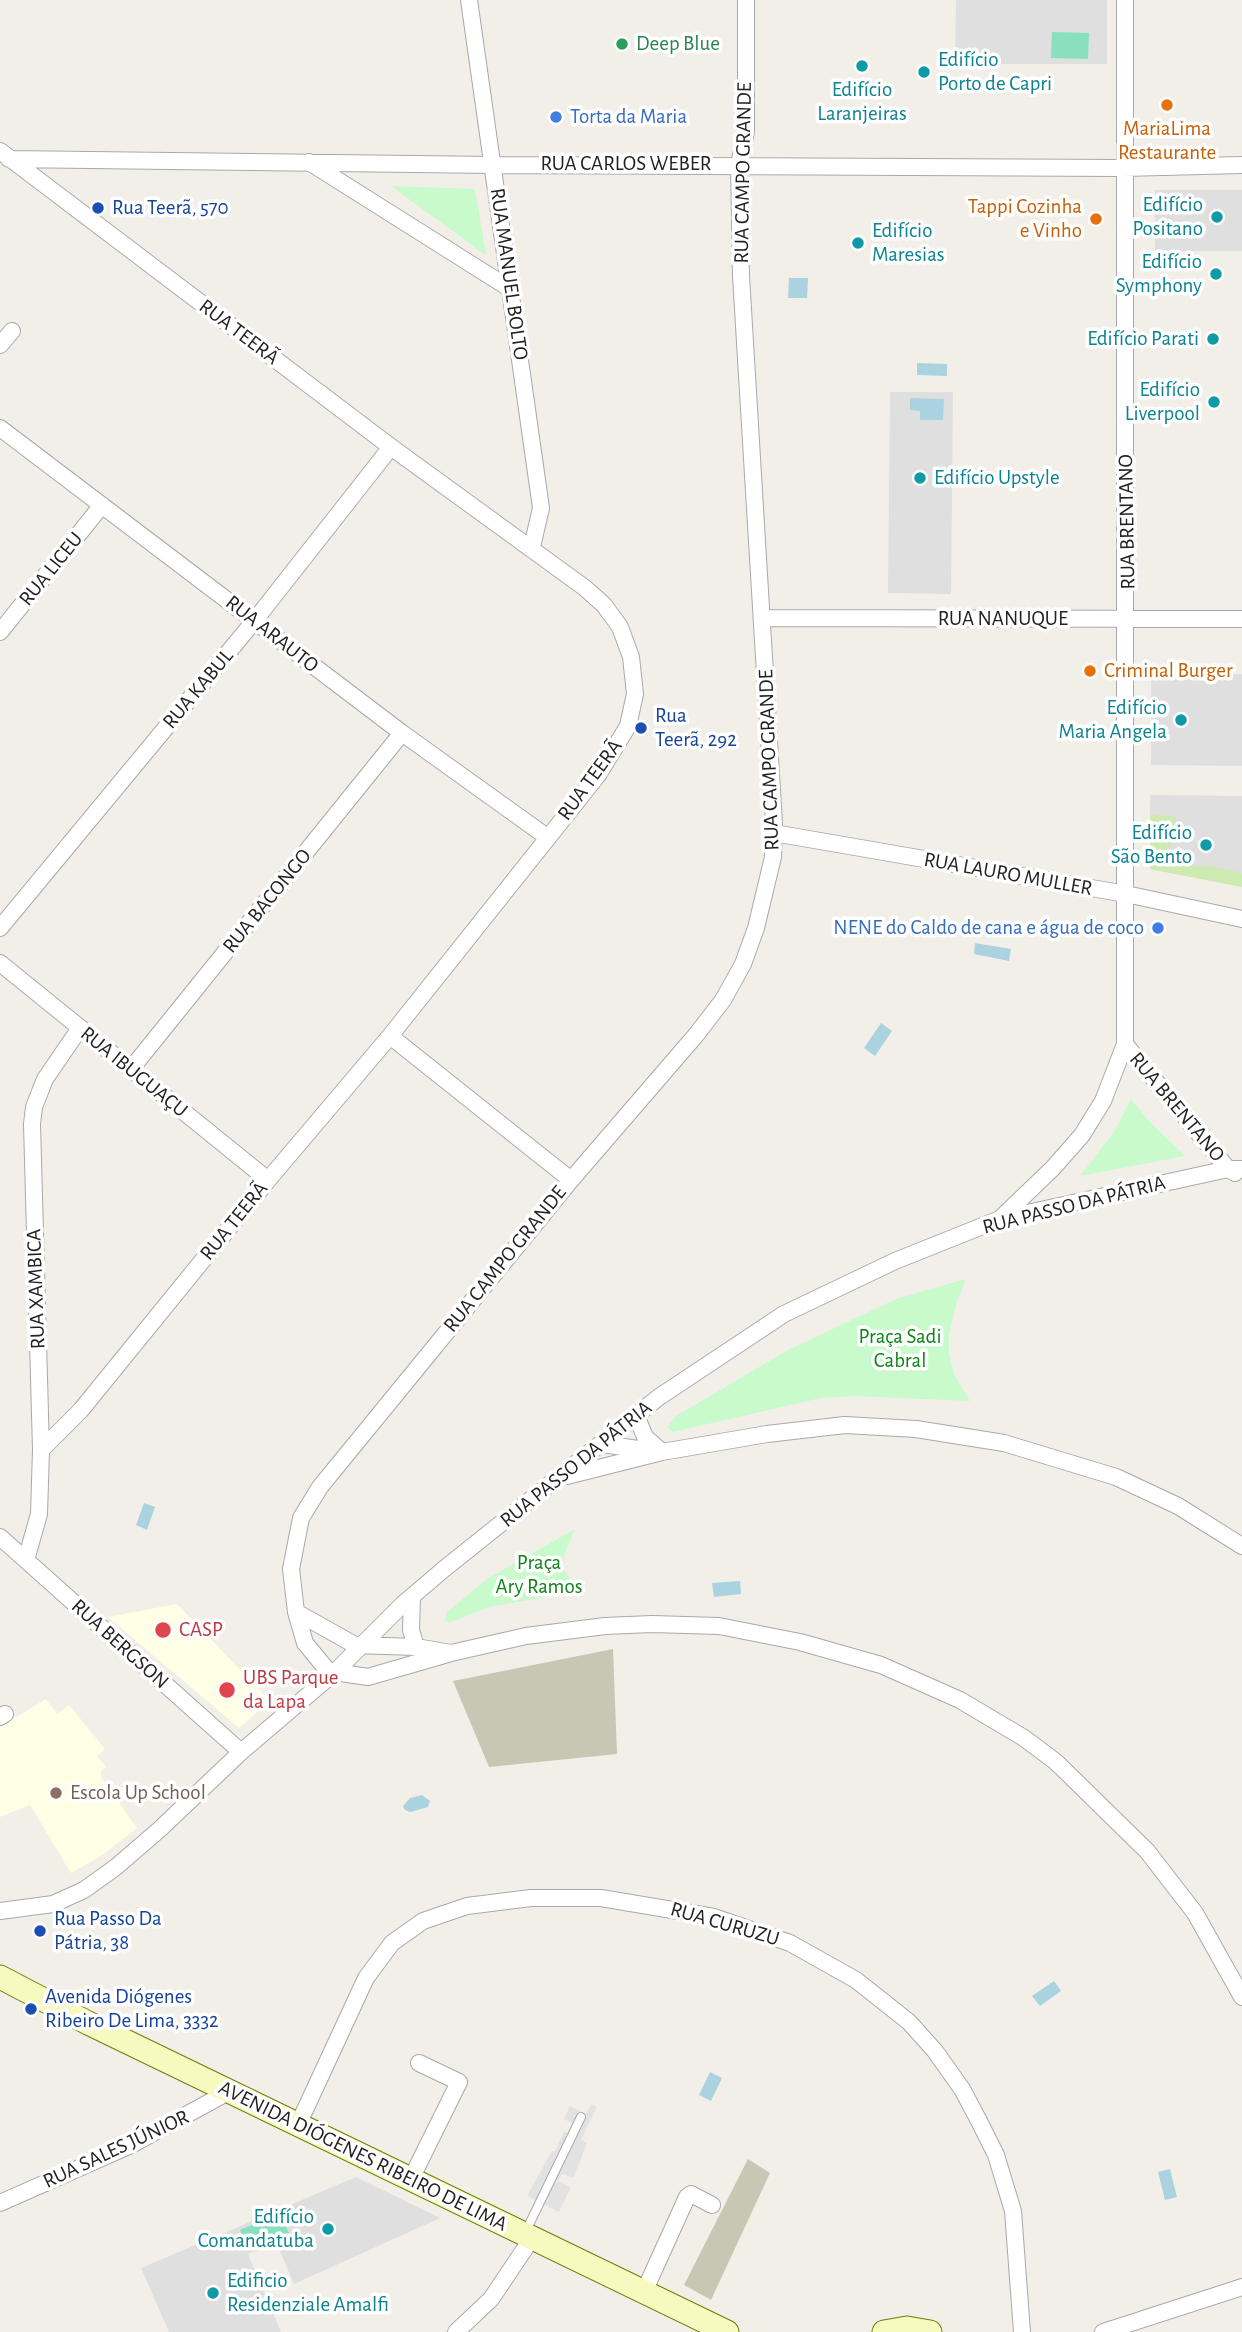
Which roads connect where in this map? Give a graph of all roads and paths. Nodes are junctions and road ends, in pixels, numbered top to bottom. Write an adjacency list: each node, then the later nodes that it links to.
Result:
1 (469, 0): 7 (street, RUA MANUEL BOLTO)
2 (746, 0): 6 (street, RUA CAMPO GRANDE)
3 (1125, 0): 9 (street, RUA BRENTANO)
4 (5, 155): 5 (street, RUA CARLOS WEBER); 14 (street, RUA TEERÃ)
5 (307, 161): 7 (street, RUA CARLOS WEBER); 10 (street)
6 (740, 164): 7 (street, RUA CARLOS WEBER); 9 (street, RUA CARLOS WEBER); 17 (street, RUA CAMPO GRANDE)
7 (494, 165): 10 (street, RUA MANUEL BOLTO)
8 (1242, 165): 9 (street, RUA CARLOS WEBER)
9 (1123, 168): 20 (street, RUA BRENTANO)
10 (512, 290): 16 (street, RUA MANUEL BOLTO)
11 (12, 331): 12 (street)
12 (0, 345)
13 (0, 428): 15 (street, RUA ARAUTO)
14 (391, 447): 16 (street, RUA TEERÃ); 19 (street, RUA KABUL)
15 (102, 505): 19 (street, RUA ARAUTO); 21 (street, RUA LICEU)
16 (532, 547): 24 (street, RUA TEERÃ)
17 (763, 618): 20 (street, RUA NANUQUE); 23 (street, RUA CAMPO GRANDE)
18 (1242, 619): 20 (street, RUA NANUQUE)
19 (255, 620): 22 (street, RUA ARAUTO); 27 (street, RUA KABUL)
20 (1128, 620): 25 (street, RUA BRENTANO)
21 (0, 632)
22 (402, 733): 24 (street, RUA ARAUTO); 32 (street, RUA BACONGO)
23 (774, 833): 25 (street, RUA LAURO MULLER); 35 (street, RUA CAMPO GRANDE)
24 (547, 837): 30 (street, RUA TEERÃ)
25 (1126, 894): 26 (street, RUA LAURO MULLER); 31 (street, RUA BRENTANO)
26 (1242, 919)
27 (0, 928)
28 (0, 964): 29 (street, RUA IBUGUAÇU)
29 (80, 1028): 32 (street, RUA IBUGUAÇU); 39 (street, RUA XAMBICA)
30 (390, 1036): 34 (street, RUA TEERÃ); 35 (street)
31 (1125, 1044): 33 (street, RUA BRENTANO); 36 (street, RUA BRENTANO)
32 (131, 1069): 34 (street, RUA IBUGUAÇU)
33 (1237, 1171): 36 (street, RUA PASSO DA PÁTRIA)
34 (268, 1180): 39 (street, RUA TEERÃ)
35 (570, 1180): 46 (street, RUA CAMPO GRANDE)
36 (1000, 1219): 37 (street, RUA PASSO DA PÁTRIA)
37 (636, 1415): 38 (street, RUA PASSO DA PÁTRIA); 40 (street)
38 (602, 1444): 40 (street); 41 (street, RUA PASSO DA PÁTRIA)
39 (41, 1450): 44 (street, RUA XAMBICA)
40 (663, 1452): 41 (street); 43 (street)
41 (562, 1477): 45 (street, RUA PASSO DA PÁTRIA)
42 (1, 1540): 44 (street, RUA BERGSON)
43 (1242, 1545)
44 (26, 1560): 51 (street, RUA BERGSON)
45 (412, 1597): 47 (street, RUA PASSO DA PÁTRIA); 48 (street)
46 (296, 1612): 47 (street); 50 (street, RUA CAMPO GRANDE)
47 (361, 1646): 48 (street); 50 (street, RUA PASSO DA PÁTRIA)
48 (416, 1647): 49 (street)
49 (451, 1653): 50 (street); 54 (street)
50 (334, 1673): 51 (street, RUA PASSO DA PÁTRIA)
51 (241, 1752): 52 (street, RUA PASSO DA PÁTRIA)
52 (0, 1911)
53 (0, 1977): 56 (main road, AVENIDA DIÓGENES RIBEIRO DE LIMA)
54 (1242, 1997)
55 (419, 2063): 59 (street)
56 (230, 2091): 58 (main road, AVENIDA DIÓGENES RIBEIRO DE LIMA); 60 (street, RUA SALES JÚNIOR)
57 (581, 2117): 62 (lane)
58 (298, 2124): 59 (main road, AVENIDA DIÓGENES RIBEIRO DE LIMA); 69 (street, RUA CURUZU)
59 (411, 2179): 62 (main road, AVENIDA DIÓGENES RIBEIRO DE LIMA)
60 (0, 2203)
61 (712, 2205): 64 (street)
62 (528, 2236): 64 (main road, AVENIDA DIÓGENES RIBEIRO DE LIMA); 66 (street)
63 (1242, 2287): 70 (street)
64 (644, 2292): 65 (main road, AVENIDA DIÓGENES RIBEIRO DE LIMA)
65 (716, 2330)
66 (458, 2332)
67 (884, 2332): 68 (main road)
68 (930, 2332)
69 (1022, 2332)
70 (1103, 2332)

